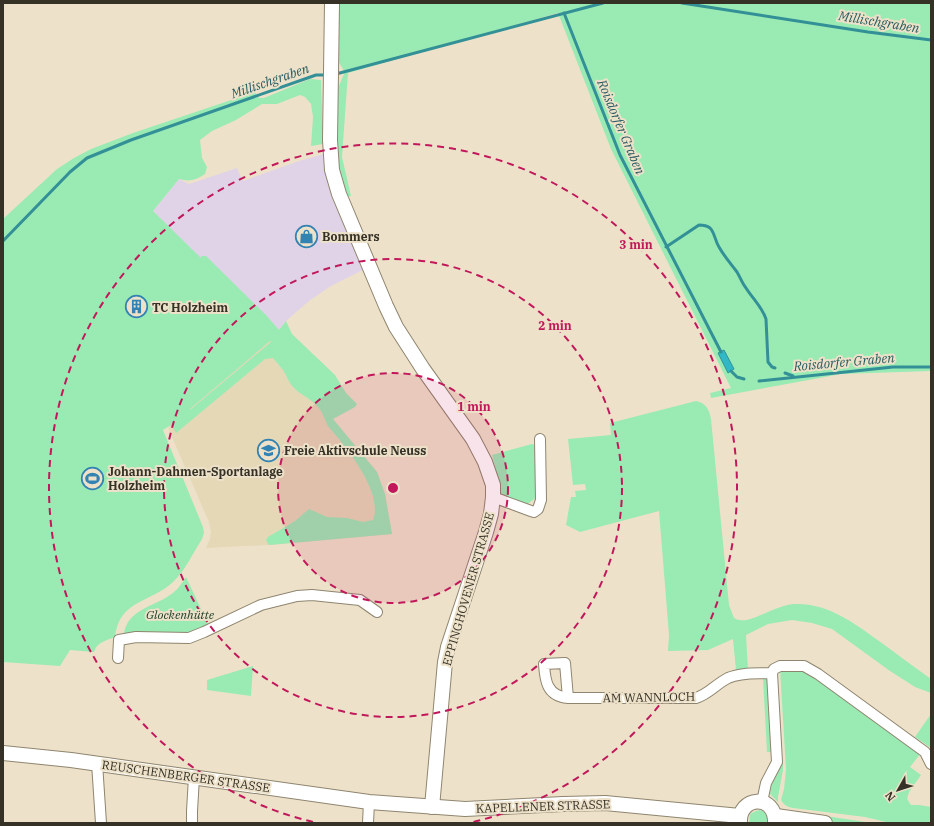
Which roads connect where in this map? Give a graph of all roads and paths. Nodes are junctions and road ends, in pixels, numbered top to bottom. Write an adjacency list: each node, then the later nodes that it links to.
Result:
1 (332, 3): 3 (main road, EPPINGHOVENER STRASSE)
2 (540, 439): 3 (street)
3 (493, 497): 14 (main road, EPPINGHOVENER STRASSE)
4 (377, 612): 5 (street)
5 (118, 658)
6 (772, 673): 7 (street, AM WANNLOCH); 10 (street, AM WANNLOCH); 13 (street)
7 (568, 698)
8 (3, 753): 9 (main road, REUSCHENBERGER STRASSE)
9 (98, 763): 11 (main road, REUSCHENBERGER STRASSE); 17 (street)
10 (931, 764)
11 (194, 777): 12 (main road, REUSCHENBERGER STRASSE); 18 (street)
12 (369, 802): 14 (main road, KAPELLENER STRASSE); 19 (street)
13 (762, 802): 15 (main road); 16 (main road)
14 (432, 807): 15 (main road, KAPELLENER STRASSE)
15 (740, 820)
16 (775, 820): 20 (main road)
17 (101, 823)
18 (192, 823)
19 (368, 823)
20 (825, 823)

